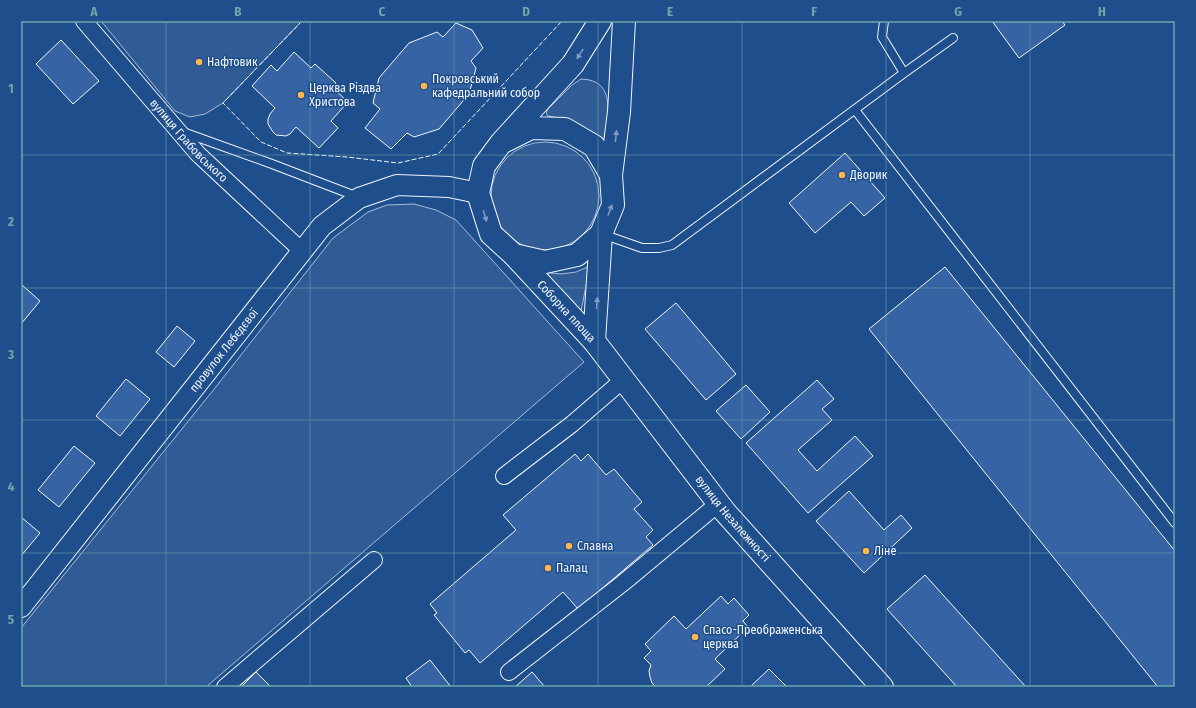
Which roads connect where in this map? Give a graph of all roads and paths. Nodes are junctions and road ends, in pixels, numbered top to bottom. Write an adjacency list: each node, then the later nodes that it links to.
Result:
1 (84, 21): 8 (street, вулиця Грабовського)
2 (600, 21): 9 (main road, Соборна площа, one-way to 9)
3 (624, 21): 10 (main road, Соборна площа, one-way to 3)
4 (884, 21): 6 (lane)
5 (953, 38): 6 (lane)
6 (904, 73): 7 (lane)
7 (855, 110): 13 (lane); 20 (lane)
8 (178, 130): 12 (lane); 14 (street, вулиця Грабовського)
9 (501, 143): 10 (main road, Соборна площа); 11 (main road, Соборна площа)
10 (611, 175): 13 (main road, Соборна площа, one-way to 10)
11 (478, 193): 12 (street, провулок Лебєдєвої); 15 (main road, Соборна площа, one-way to 15)
12 (359, 198): 14 (street, провулок Лебєдєвої)
13 (601, 234): 15 (main road, Соборна площа); 16 (main road, Соборна площа, one-way to 13)
14 (302, 251): 22 (street, провулок Лебєдєвої)
15 (514, 255): 16 (main road, Соборна площа)
16 (594, 341): 17 (main road, вулиця Незалежності)
17 (624, 380): 18 (street); 19 (main road, вулиця Незалежності)
18 (504, 476)
19 (719, 503): 23 (street); 25 (main road, вулиця Незалежності)
20 (1175, 523)
21 (374, 560): 24 (street)
22 (21, 607)
23 (509, 672)
24 (225, 687)
25 (882, 687)

